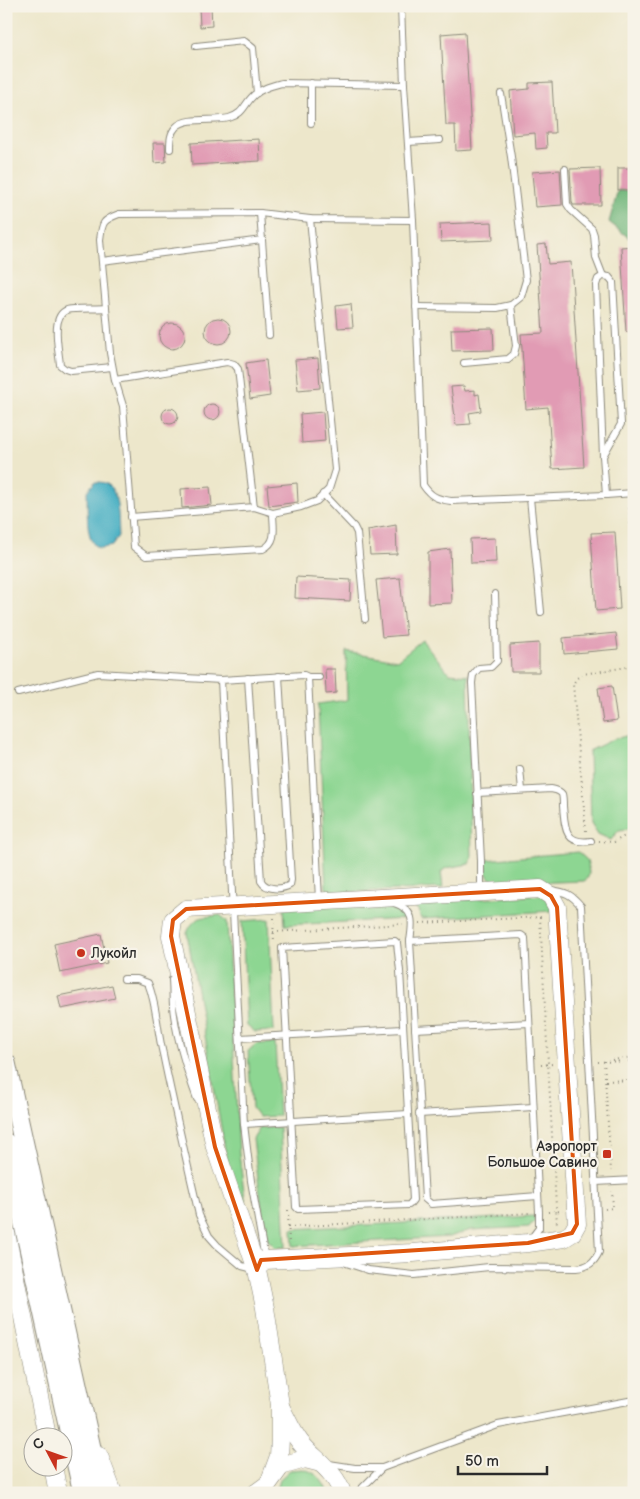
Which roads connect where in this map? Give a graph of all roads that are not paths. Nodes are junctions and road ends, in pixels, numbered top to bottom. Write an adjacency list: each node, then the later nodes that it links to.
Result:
1 (401, 6): 4 (lane)
2 (196, 46): 5 (lane)
3 (311, 83): 4 (lane); 5 (lane); 7 (lane)
4 (404, 85): 9 (lane)
5 (257, 93): 10 (lane)
6 (501, 94): 18 (lane)
7 (311, 124)
8 (440, 140): 9 (lane)
9 (408, 142): 14 (lane)
10 (170, 149)
11 (565, 169): 17 (lane)
12 (260, 213): 13 (lane); 15 (lane); 16 (lane)
13 (310, 219): 14 (lane); 27 (lane)
14 (413, 220): 19 (lane)
15 (262, 240): 16 (lane); 21 (lane)
16 (102, 261): 20 (lane)
17 (603, 276): 25 (lane); 25 (lane)
18 (511, 306): 19 (lane); 22 (lane)
19 (416, 307): 29 (lane)
20 (106, 308): 23 (lane); 23 (lane)
21 (269, 335)
22 (464, 364)
23 (112, 367): 24 (lane)
24 (115, 380): 30 (lane); 32 (lane)
25 (603, 456): 28 (lane)
26 (631, 493): 28 (lane)
27 (323, 494): 31 (lane); 35 (lane)
28 (606, 495): 29 (lane)
29 (530, 498): 34 (lane)
30 (254, 507): 31 (lane); 32 (lane)
31 (272, 512): 32 (lane)
32 (132, 517)
33 (495, 594): 44 (lane)
34 (541, 612)
35 (365, 619)
36 (279, 676): 37 (lane); 38 (lane); 38 (lane)
37 (308, 677): 39 (lane); 49 (lane)
38 (248, 678): 40 (lane)
39 (319, 678)
40 (221, 680): 41 (lane); 50 (lane)
41 (18, 693)
42 (520, 769): 43 (lane)
43 (522, 790): 44 (lane); 45 (lane)
44 (477, 793): 47 (lane)
45 (592, 841)
46 (540, 889): 47 (street); 66 (lane); 69 (street)
47 (480, 891): 48 (street)
48 (381, 898): 49 (street); 51 (lane)
49 (319, 901): 50 (street)
50 (233, 906): 57 (lane); 71 (street)
51 (410, 941): 53 (lane); 55 (lane)
52 (124, 979): 71 (lane)
53 (529, 1023): 55 (lane); 59 (lane)
54 (403, 1029): 56 (lane); 56 (lane); 60 (lane)
55 (415, 1029): 61 (lane)
56 (286, 1036): 57 (lane); 62 (lane)
57 (240, 1038): 63 (lane)
58 (6, 1063): 75 (main road)
59 (533, 1108): 61 (lane); 67 (lane)
60 (408, 1114): 62 (lane); 62 (lane)
61 (420, 1114): 67 (lane)
62 (291, 1121): 63 (lane)
63 (244, 1124): 71 (lane)
64 (6, 1143): 81 (main road)
65 (634, 1180): 66 (lane)
66 (596, 1182): 70 (lane)
67 (538, 1196): 69 (lane)
68 (6, 1233): 74 (street)
69 (528, 1243): 70 (street)
70 (328, 1257): 71 (street)
71 (261, 1265): 73 (street)
72 (634, 1400): 77 (lane)
73 (280, 1405): 76 (street); 79 (street)
74 (45, 1426)
75 (88, 1429): 82 (main road); 83 (street)
76 (321, 1463): 77 (lane); 79 (street); 84 (street)
77 (382, 1468): 85 (lane)
78 (55, 1476): 80 (street)
79 (265, 1487)
80 (58, 1493)
81 (83, 1493)
82 (101, 1493)
83 (113, 1493)
84 (342, 1493)
85 (357, 1493)

